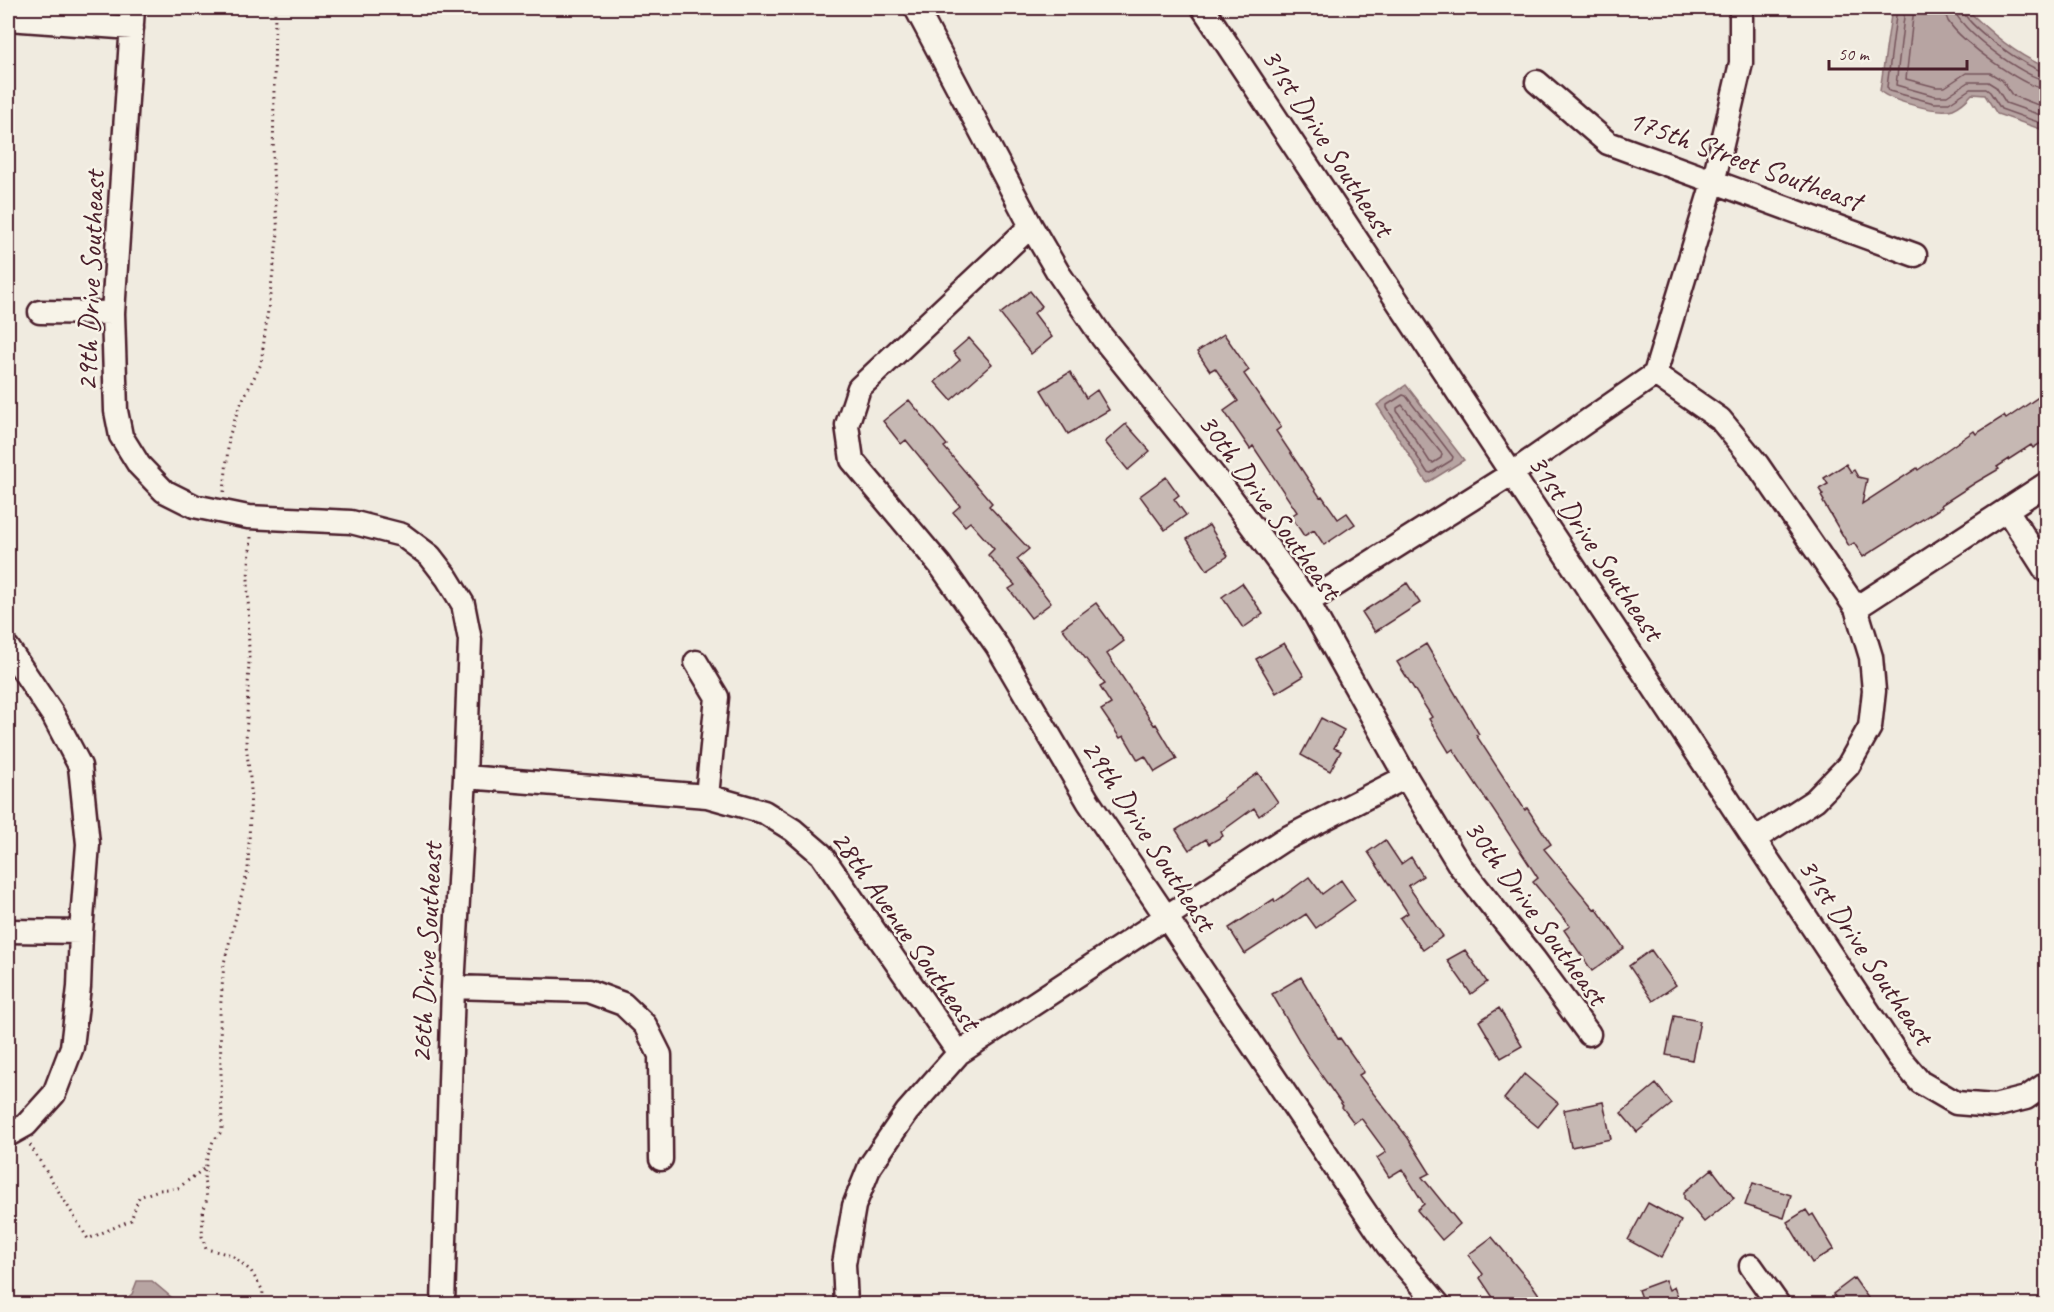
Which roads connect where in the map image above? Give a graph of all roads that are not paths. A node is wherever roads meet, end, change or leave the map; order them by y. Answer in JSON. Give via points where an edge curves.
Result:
{"nodes":[{"id":1,"x":916,"y":8,"type":"edge"},
{"id":2,"x":1741,"y":8,"type":"edge"},
{"id":3,"x":1213,"y":11,"type":"edge"},
{"id":4,"x":132,"y":18,"type":"edge"},
{"id":5,"x":8,"y":19,"type":"edge"},
{"id":6,"x":1537,"y":82,"type":"dead end"},
{"id":7,"x":1713,"y":183,"type":"junction"},
{"id":8,"x":1031,"y":226,"type":"junction"},
{"id":9,"x":1915,"y":255,"type":"dead end"},
{"id":10,"x":40,"y":312,"type":"dead end"},
{"id":11,"x":113,"y":313,"type":"junction"},
{"id":12,"x":1654,"y":374,"type":"junction"},
{"id":13,"x":1511,"y":474,"type":"junction"},
{"id":14,"x":2046,"y":484,"type":"edge"},
{"id":15,"x":2007,"y":510,"type":"junction"},
{"id":16,"x":2046,"y":571,"type":"edge"},
{"id":17,"x":1308,"y":602,"type":"junction"},
{"id":18,"x":463,"y":604,"type":"joint"},
{"id":19,"x":1856,"y":608,"type":"junction"},
{"id":20,"x":8,"y":648,"type":"edge"},
{"id":21,"x":696,"y":662,"type":"dead end"},
{"id":22,"x":465,"y":777,"type":"junction"},
{"id":23,"x":1406,"y":777,"type":"junction"},
{"id":24,"x":707,"y":796,"type":"junction"},
{"id":25,"x":1755,"y":839,"type":"junction"},
{"id":26,"x":1166,"y":918,"type":"junction"},
{"id":27,"x":8,"y":931,"type":"edge"},
{"id":28,"x":81,"y":932,"type":"junction"},
{"id":29,"x":453,"y":987,"type":"junction"},
{"id":30,"x":1589,"y":1034,"type":"dead end"},
{"id":31,"x":959,"y":1053,"type":"junction"},
{"id":32,"x":2046,"y":1084,"type":"edge"},
{"id":33,"x":14,"y":1132,"type":"edge"},
{"id":34,"x":661,"y":1159,"type":"dead end"},
{"id":35,"x":1751,"y":1266,"type":"dead end"},
{"id":36,"x":443,"y":1305,"type":"edge"},
{"id":37,"x":846,"y":1305,"type":"edge"},
{"id":38,"x":1438,"y":1305,"type":"edge"},
{"id":39,"x":1778,"y":1305,"type":"edge"}],
"edges":[{"from":1,"to":8,"type":"street","name":"30th Drive Southeast"},
{"from":2,"to":7,"type":"street","via":[[1741,63]]},
{"from":3,"to":13,"type":"street","name":"31st Drive Southeast"},
{"from":4,"to":5,"type":"street"},
{"from":4,"to":11,"type":"street","name":"29th Drive Southeast"},
{"from":6,"to":7,"type":"street","name":"175th Street Southeast","via":[[1608,143]]},
{"from":7,"to":9,"type":"street","name":"175th Street Southeast"},
{"from":7,"to":12,"type":"street"},
{"from":8,"to":17,"type":"street","name":"30th Drive Southeast","via":[[1102,336],[1227,491]]},
{"from":8,"to":26,"type":"street","name":"29th Drive Southeast","via":[[859,388],[847,425],[852,460],[940,565],[997,646],[1088,801]]},
{"from":10,"to":11,"type":"street"},
{"from":11,"to":18,"type":"street","name":"29th Drive Southeast","via":[[116,411],[121,436],[139,465],[164,491],[194,506],[253,518],[351,522],[402,535],[430,556]]},
{"from":12,"to":13,"type":"street"},
{"from":12,"to":19,"type":"street","via":[[1720,419],[1757,464]]},
{"from":13,"to":17,"type":"street"},
{"from":13,"to":25,"type":"street","name":"31st Drive Southeast"},
{"from":14,"to":15,"type":"street"},
{"from":15,"to":16,"type":"street"},
{"from":15,"to":19,"type":"street"},
{"from":17,"to":23,"type":"street","name":"30th Drive Southeast"},
{"from":18,"to":22,"type":"street","name":"26th Drive Southeast","via":[[470,640]]},
{"from":19,"to":25,"type":"street","via":[[1871,657],[1874,691],[1870,727],[1848,766],[1815,800]]},
{"from":20,"to":28,"type":"street","via":[[53,715],[80,766],[88,844]]},
{"from":21,"to":24,"type":"street","via":[[717,697]]},
{"from":22,"to":24,"type":"street","name":"28th Avenue Southeast"},
{"from":22,"to":29,"type":"street","name":"26th Drive Southeast"},
{"from":23,"to":26,"type":"street","via":[[1283,840]]},
{"from":23,"to":30,"type":"street","name":"30th Drive Southeast","via":[[1460,866]]},
{"from":24,"to":31,"type":"street","name":"28th Avenue Southeast","via":[[764,812],[820,854]]},
{"from":25,"to":32,"type":"street","name":"31st Drive Southeast","via":[[1898,1056],[1920,1082],[1956,1103],[1994,1106],[2026,1098]]},
{"from":26,"to":31,"type":"street"},
{"from":26,"to":38,"type":"street","name":"29th Drive Southeast","via":[[1388,1246]]},
{"from":27,"to":28,"type":"street"},
{"from":28,"to":33,"type":"street","via":[[72,1047],[54,1094],[26,1125]]},
{"from":29,"to":34,"type":"street","via":[[588,991],[623,1005],[645,1025],[660,1054]]},
{"from":29,"to":36,"type":"street","name":"26th Drive Southeast"},
{"from":31,"to":37,"type":"street","name":"28th Avenue Southeast","via":[[907,1112],[870,1166],[854,1206],[844,1264]]},
{"from":35,"to":39,"type":"street"}]}
